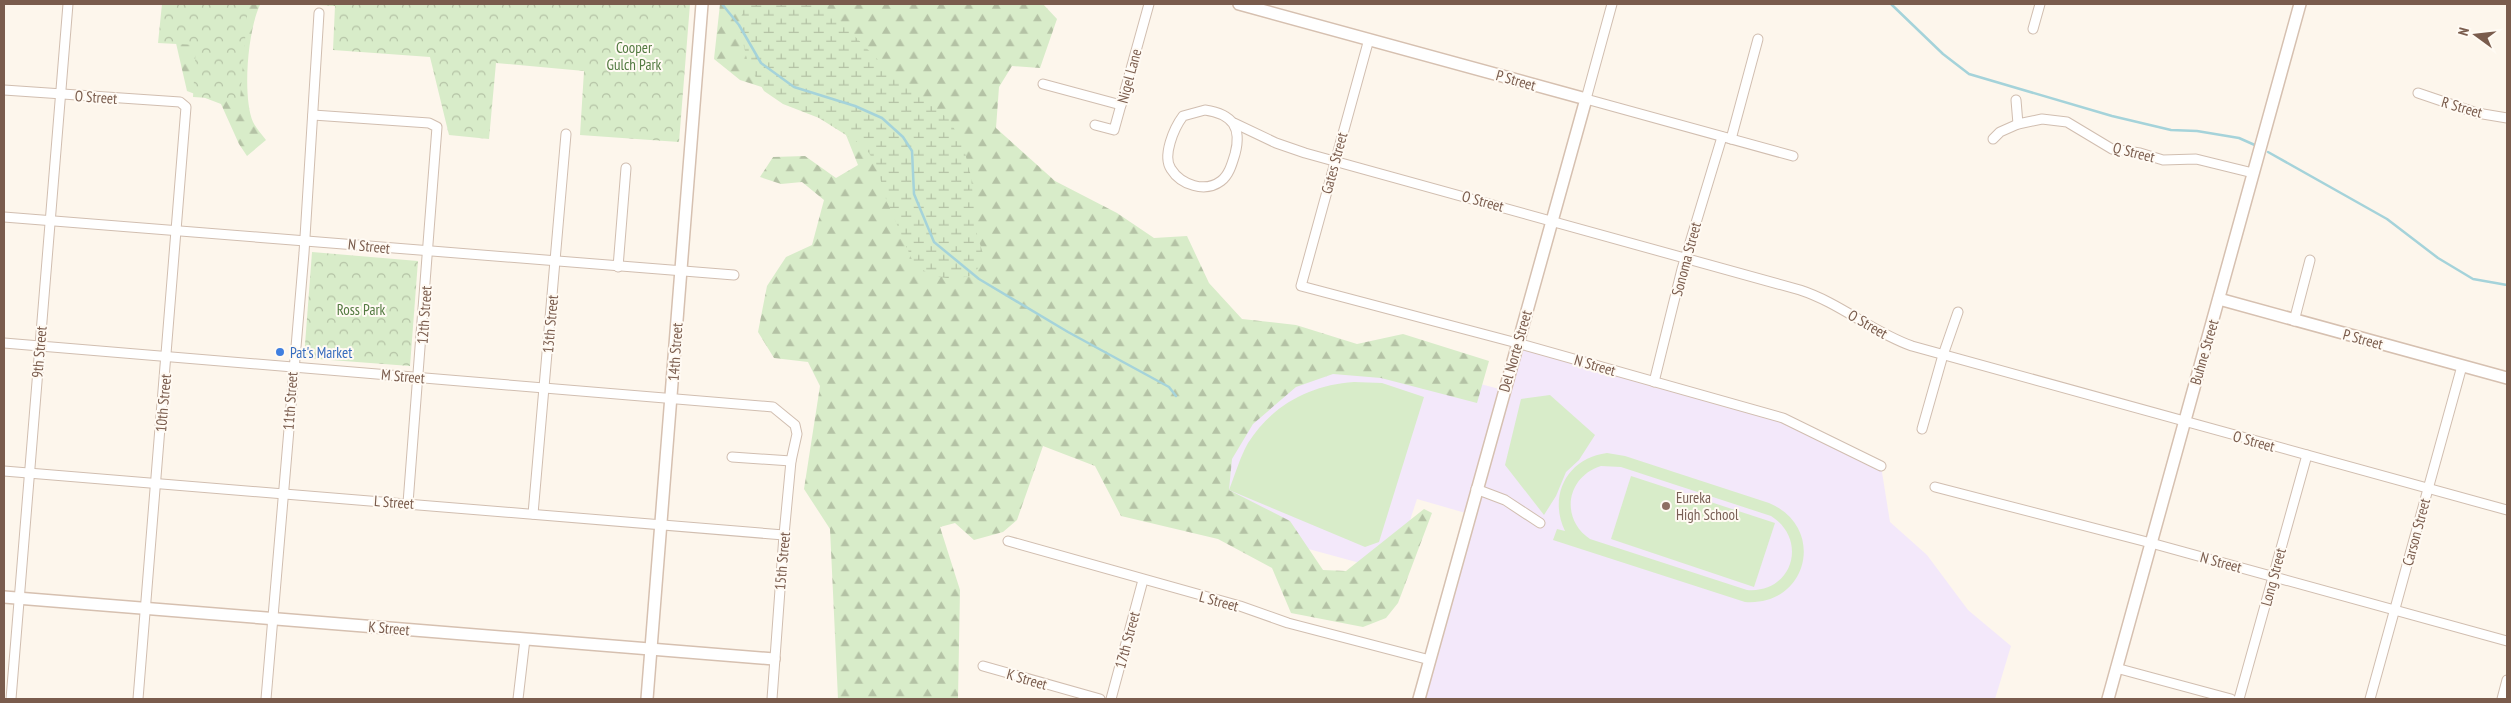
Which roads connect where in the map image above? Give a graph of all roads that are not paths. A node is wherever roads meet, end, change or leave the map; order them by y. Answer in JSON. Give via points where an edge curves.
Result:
{"nodes":[{"id":1,"x":68,"y":4,"type":"edge"},
{"id":2,"x":702,"y":4,"type":"edge"},
{"id":3,"x":1149,"y":4,"type":"edge"},
{"id":4,"x":1239,"y":4,"type":"edge"},
{"id":5,"x":1612,"y":4,"type":"edge"},
{"id":6,"x":2040,"y":4,"type":"edge"},
{"id":7,"x":2300,"y":4,"type":"edge"},
{"id":8,"x":319,"y":13,"type":"dead end"},
{"id":9,"x":2033,"y":29,"type":"dead end"},
{"id":10,"x":1369,"y":39,"type":"junction"},
{"id":11,"x":1758,"y":39,"type":"dead end"},
{"id":12,"x":1043,"y":84,"type":"dead end"},
{"id":13,"x":4,"y":90,"type":"edge"},
{"id":14,"x":2418,"y":93,"type":"dead end"},
{"id":15,"x":60,"y":94,"type":"junction"},
{"id":16,"x":1586,"y":99,"type":"junction"},
{"id":17,"x":2016,"y":100,"type":"dead end"},
{"id":18,"x":1121,"y":105,"type":"junction"},
{"id":19,"x":186,"y":107,"type":"joint"},
{"id":20,"x":313,"y":115,"type":"junction"},
{"id":21,"x":2507,"y":118,"type":"edge"},
{"id":22,"x":1234,"y":123,"type":"junction"},
{"id":23,"x":2018,"y":124,"type":"junction"},
{"id":24,"x":1095,"y":125,"type":"dead end"},
{"id":25,"x":566,"y":134,"type":"dead end"},
{"id":26,"x":1726,"y":138,"type":"junction"},
{"id":27,"x":1994,"y":139,"type":"dead end"},
{"id":28,"x":1793,"y":156,"type":"dead end"},
{"id":29,"x":1334,"y":161,"type":"junction"},
{"id":30,"x":626,"y":168,"type":"dead end"},
{"id":31,"x":2254,"y":173,"type":"junction"},
{"id":32,"x":4,"y":217,"type":"edge"},
{"id":33,"x":50,"y":220,"type":"junction"},
{"id":34,"x":1551,"y":220,"type":"junction"},
{"id":35,"x":176,"y":230,"type":"junction"},
{"id":36,"x":304,"y":240,"type":"junction"},
{"id":37,"x":428,"y":252,"type":"junction"},
{"id":38,"x":1685,"y":258,"type":"junction"},
{"id":39,"x":2310,"y":260,"type":"dead end"},
{"id":40,"x":555,"y":262,"type":"junction"},
{"id":41,"x":618,"y":267,"type":"junction"},
{"id":42,"x":681,"y":270,"type":"junction"},
{"id":43,"x":734,"y":275,"type":"dead end"},
{"id":44,"x":1301,"y":286,"type":"joint"},
{"id":45,"x":2219,"y":300,"type":"junction"},
{"id":46,"x":1958,"y":312,"type":"dead end"},
{"id":47,"x":2294,"y":321,"type":"junction"},
{"id":48,"x":4,"y":343,"type":"edge"},
{"id":49,"x":1517,"y":343,"type":"junction"},
{"id":50,"x":40,"y":346,"type":"junction"},
{"id":51,"x":1943,"y":355,"type":"junction"},
{"id":52,"x":167,"y":356,"type":"junction"},
{"id":53,"x":293,"y":366,"type":"junction"},
{"id":54,"x":2462,"y":366,"type":"junction"},
{"id":55,"x":420,"y":378,"type":"junction"},
{"id":56,"x":2507,"y":378,"type":"edge"},
{"id":57,"x":1654,"y":382,"type":"junction"},
{"id":58,"x":544,"y":387,"type":"junction"},
{"id":59,"x":672,"y":397,"type":"junction"},
{"id":60,"x":2185,"y":421,"type":"junction"},
{"id":61,"x":795,"y":425,"type":"joint"},
{"id":62,"x":1922,"y":429,"type":"dead end"},
{"id":63,"x":2307,"y":455,"type":"junction"},
{"id":64,"x":732,"y":457,"type":"dead end"},
{"id":65,"x":791,"y":462,"type":"junction"},
{"id":66,"x":1881,"y":466,"type":"dead end"},
{"id":67,"x":4,"y":470,"type":"edge"},
{"id":68,"x":30,"y":473,"type":"junction"},
{"id":69,"x":156,"y":482,"type":"junction"},
{"id":70,"x":1935,"y":487,"type":"dead end"},
{"id":71,"x":2428,"y":488,"type":"junction"},
{"id":72,"x":1476,"y":489,"type":"junction"},
{"id":73,"x":283,"y":493,"type":"junction"},
{"id":74,"x":408,"y":503,"type":"junction"},
{"id":75,"x":2507,"y":510,"type":"edge"},
{"id":76,"x":533,"y":514,"type":"junction"},
{"id":77,"x":1540,"y":523,"type":"dead end"},
{"id":78,"x":661,"y":524,"type":"junction"},
{"id":79,"x":784,"y":535,"type":"junction"},
{"id":80,"x":1008,"y":541,"type":"dead end"},
{"id":81,"x":2151,"y":543,"type":"junction"},
{"id":82,"x":2274,"y":576,"type":"junction"},
{"id":83,"x":1143,"y":580,"type":"junction"},
{"id":84,"x":4,"y":597,"type":"edge"},
{"id":85,"x":19,"y":598,"type":"junction"},
{"id":86,"x":146,"y":608,"type":"junction"},
{"id":87,"x":2395,"y":610,"type":"junction"},
{"id":88,"x":273,"y":619,"type":"junction"},
{"id":89,"x":525,"y":639,"type":"junction"},
{"id":90,"x":2507,"y":641,"type":"edge"},
{"id":91,"x":651,"y":650,"type":"junction"},
{"id":92,"x":774,"y":659,"type":"junction"},
{"id":93,"x":1430,"y":660,"type":"junction"},
{"id":94,"x":982,"y":666,"type":"dead end"},
{"id":95,"x":2116,"y":668,"type":"junction"},
{"id":96,"x":2507,"y":680,"type":"edge"},
{"id":97,"x":11,"y":699,"type":"edge"},
{"id":98,"x":138,"y":699,"type":"edge"},
{"id":99,"x":266,"y":699,"type":"edge"},
{"id":100,"x":518,"y":699,"type":"edge"},
{"id":101,"x":647,"y":699,"type":"edge"},
{"id":102,"x":772,"y":699,"type":"edge"},
{"id":103,"x":1100,"y":699,"type":"edge"},
{"id":104,"x":1111,"y":699,"type":"edge"},
{"id":105,"x":1419,"y":699,"type":"edge"},
{"id":106,"x":2108,"y":699,"type":"edge"},
{"id":107,"x":2230,"y":699,"type":"edge"},
{"id":108,"x":2239,"y":699,"type":"edge"},
{"id":109,"x":2370,"y":699,"type":"edge"},
{"id":110,"x":2502,"y":699,"type":"edge"}],
"edges":[{"from":1,"to":15,"type":"street","name":"9th Street"},
{"from":2,"to":42,"type":"street","name":"14th Street"},
{"from":3,"to":18,"type":"street","name":"Nigel Lane"},
{"from":4,"to":10,"type":"street","name":"P Street"},
{"from":5,"to":16,"type":"street","name":"Del Norte Street"},
{"from":6,"to":9,"type":"street"},
{"from":7,"to":31,"type":"street","name":"Buhne Street"},
{"from":8,"to":20,"type":"street","name":"11th Street"},
{"from":10,"to":16,"type":"street","name":"P Street"},
{"from":10,"to":29,"type":"street","name":"Gates Street"},
{"from":11,"to":26,"type":"street","name":"Sonoma Street"},
{"from":12,"to":18,"type":"street"},
{"from":13,"to":15,"type":"street","name":"O Street"},
{"from":14,"to":21,"type":"street","name":"R Street","via":[[2477,113]]},
{"from":15,"to":19,"type":"street","name":"O Street","via":[[180,102]]},
{"from":15,"to":33,"type":"street","name":"9th Street"},
{"from":16,"to":26,"type":"street","name":"P Street"},
{"from":16,"to":34,"type":"street","name":"Del Norte Street"},
{"from":17,"to":23,"type":"street"},
{"from":18,"to":24,"type":"street","name":"Nigel Lane","via":[[1114,130]]},
{"from":19,"to":35,"type":"street","name":"10th Street"},
{"from":20,"to":36,"type":"street","name":"11th Street"},
{"from":20,"to":37,"type":"street","name":"12th Street","via":[[429,123],[438,127]]},
{"from":22,"to":22,"type":"street","via":[[1238,131],[1237,144],[1231,166],[1221,181],[1214,185],[1196,186],[1180,180],[1168,164],[1175,129],[1183,116],[1197,110],[1213,111]]},
{"from":22,"to":29,"type":"street","name":"O Street","via":[[1286,147]]},
{"from":23,"to":27,"type":"street","name":"Q Street","via":[[2000,132]]},
{"from":23,"to":31,"type":"street","name":"Q Street","via":[[2042,119],[2067,122],[2112,149],[2163,160],[2196,159]]},
{"from":25,"to":40,"type":"street","name":"13th Street"},
{"from":26,"to":28,"type":"street","name":"P Street"},
{"from":26,"to":38,"type":"street","name":"Sonoma Street"},
{"from":29,"to":34,"type":"street","name":"O Street"},
{"from":29,"to":44,"type":"street","name":"Gates Street"},
{"from":30,"to":41,"type":"street"},
{"from":31,"to":45,"type":"street","name":"Buhne Street"},
{"from":32,"to":33,"type":"street","name":"N Street"},
{"from":33,"to":35,"type":"street","name":"N Street"},
{"from":33,"to":50,"type":"street","name":"9th Street"},
{"from":34,"to":38,"type":"street","name":"O Street"},
{"from":34,"to":49,"type":"street","name":"Del Norte Street"},
{"from":35,"to":36,"type":"street","name":"N Street"},
{"from":35,"to":52,"type":"street","name":"10th Street"},
{"from":36,"to":37,"type":"street","name":"N Street"},
{"from":36,"to":53,"type":"street","name":"11th Street"},
{"from":37,"to":40,"type":"street","name":"N Street"},
{"from":37,"to":55,"type":"street","name":"12th Street"},
{"from":38,"to":51,"type":"street","name":"O Street","via":[[1808,292],[1899,342]]},
{"from":38,"to":57,"type":"street","name":"Sonoma Street"},
{"from":39,"to":47,"type":"street"},
{"from":40,"to":41,"type":"street","name":"N Street"},
{"from":40,"to":58,"type":"street","name":"13th Street"},
{"from":41,"to":42,"type":"street","name":"N Street"},
{"from":42,"to":43,"type":"street","name":"N Street"},
{"from":42,"to":59,"type":"street","name":"14th Street"},
{"from":44,"to":49,"type":"street","name":"N Street"},
{"from":45,"to":47,"type":"street","name":"P Street"},
{"from":45,"to":60,"type":"street","name":"Buhne Street"},
{"from":46,"to":51,"type":"street"},
{"from":47,"to":54,"type":"street","name":"P Street"},
{"from":48,"to":50,"type":"street","name":"M Street"},
{"from":49,"to":57,"type":"street","name":"N Street"},
{"from":49,"to":72,"type":"street","name":"Del Norte Street"},
{"from":50,"to":52,"type":"street","name":"M Street"},
{"from":50,"to":68,"type":"street","name":"9th Street"},
{"from":51,"to":60,"type":"street","name":"O Street"},
{"from":51,"to":62,"type":"street"},
{"from":52,"to":53,"type":"street","name":"M Street"},
{"from":52,"to":69,"type":"street","name":"10th Street"},
{"from":53,"to":55,"type":"street","name":"M Street"},
{"from":53,"to":73,"type":"street","name":"11th Street"},
{"from":54,"to":56,"type":"street","name":"P Street"},
{"from":54,"to":71,"type":"street","name":"Carson Street"},
{"from":55,"to":58,"type":"street","name":"M Street"},
{"from":55,"to":74,"type":"street","name":"12th Street"},
{"from":57,"to":66,"type":"street","name":"N Street","via":[[1783,418]]},
{"from":58,"to":59,"type":"street","name":"M Street"},
{"from":58,"to":76,"type":"street","name":"13th Street"},
{"from":59,"to":61,"type":"street","name":"M Street","via":[[764,405],[781,411]]},
{"from":59,"to":78,"type":"street","name":"14th Street"},
{"from":60,"to":63,"type":"street","name":"O Street"},
{"from":60,"to":81,"type":"street","name":"Buhne Street"},
{"from":61,"to":65,"type":"street","name":"15th Street","via":[[797,443]]},
{"from":63,"to":71,"type":"street","name":"O Street"},
{"from":63,"to":82,"type":"street","name":"Long Street"},
{"from":64,"to":65,"type":"street"},
{"from":65,"to":79,"type":"street","name":"15th Street"},
{"from":67,"to":68,"type":"street","name":"L Street"},
{"from":68,"to":69,"type":"street","name":"L Street"},
{"from":68,"to":85,"type":"street","name":"9th Street"},
{"from":69,"to":73,"type":"street","name":"L Street"},
{"from":69,"to":86,"type":"street","name":"10th Street"},
{"from":70,"to":81,"type":"street","name":"N Street"},
{"from":71,"to":75,"type":"street","name":"O Street"},
{"from":71,"to":87,"type":"street","name":"Carson Street"},
{"from":72,"to":77,"type":"street","via":[[1505,500]]},
{"from":72,"to":93,"type":"street","name":"Del Norte Street"},
{"from":73,"to":74,"type":"street","name":"L Street"},
{"from":73,"to":88,"type":"street","name":"11th Street"},
{"from":74,"to":76,"type":"street","name":"L Street"},
{"from":76,"to":78,"type":"street","name":"L Street"},
{"from":78,"to":79,"type":"street","name":"L Street"},
{"from":78,"to":91,"type":"street","name":"14th Street"},
{"from":79,"to":92,"type":"street","name":"15th Street"},
{"from":80,"to":83,"type":"street","name":"L Street"},
{"from":81,"to":82,"type":"street","name":"N Street"},
{"from":81,"to":95,"type":"street","name":"Buhne Street"},
{"from":82,"to":87,"type":"street","name":"N Street"},
{"from":82,"to":108,"type":"street","name":"Long Street"},
{"from":83,"to":93,"type":"street","name":"L Street"},
{"from":83,"to":104,"type":"street","name":"17th Street"},
{"from":84,"to":85,"type":"street","name":"K Street"},
{"from":85,"to":86,"type":"street","name":"K Street"},
{"from":85,"to":97,"type":"street","name":"9th Street"},
{"from":86,"to":88,"type":"street","name":"K Street"},
{"from":86,"to":98,"type":"street","name":"10th Street"},
{"from":87,"to":90,"type":"street","name":"N Street"},
{"from":87,"to":109,"type":"street","name":"Carson Street"},
{"from":88,"to":89,"type":"street","name":"K Street"},
{"from":88,"to":99,"type":"street","name":"11th Street"},
{"from":89,"to":91,"type":"street","name":"K Street"},
{"from":89,"to":100,"type":"street"},
{"from":91,"to":92,"type":"street","name":"K Street"},
{"from":91,"to":101,"type":"street","name":"14th Street"},
{"from":92,"to":102,"type":"street","name":"15th Street"},
{"from":93,"to":105,"type":"street","name":"Del Norte Street"},
{"from":94,"to":103,"type":"street","name":"K Street"},
{"from":95,"to":106,"type":"street","name":"Buhne Street"},
{"from":95,"to":107,"type":"street"},
{"from":96,"to":110,"type":"street"}]}
